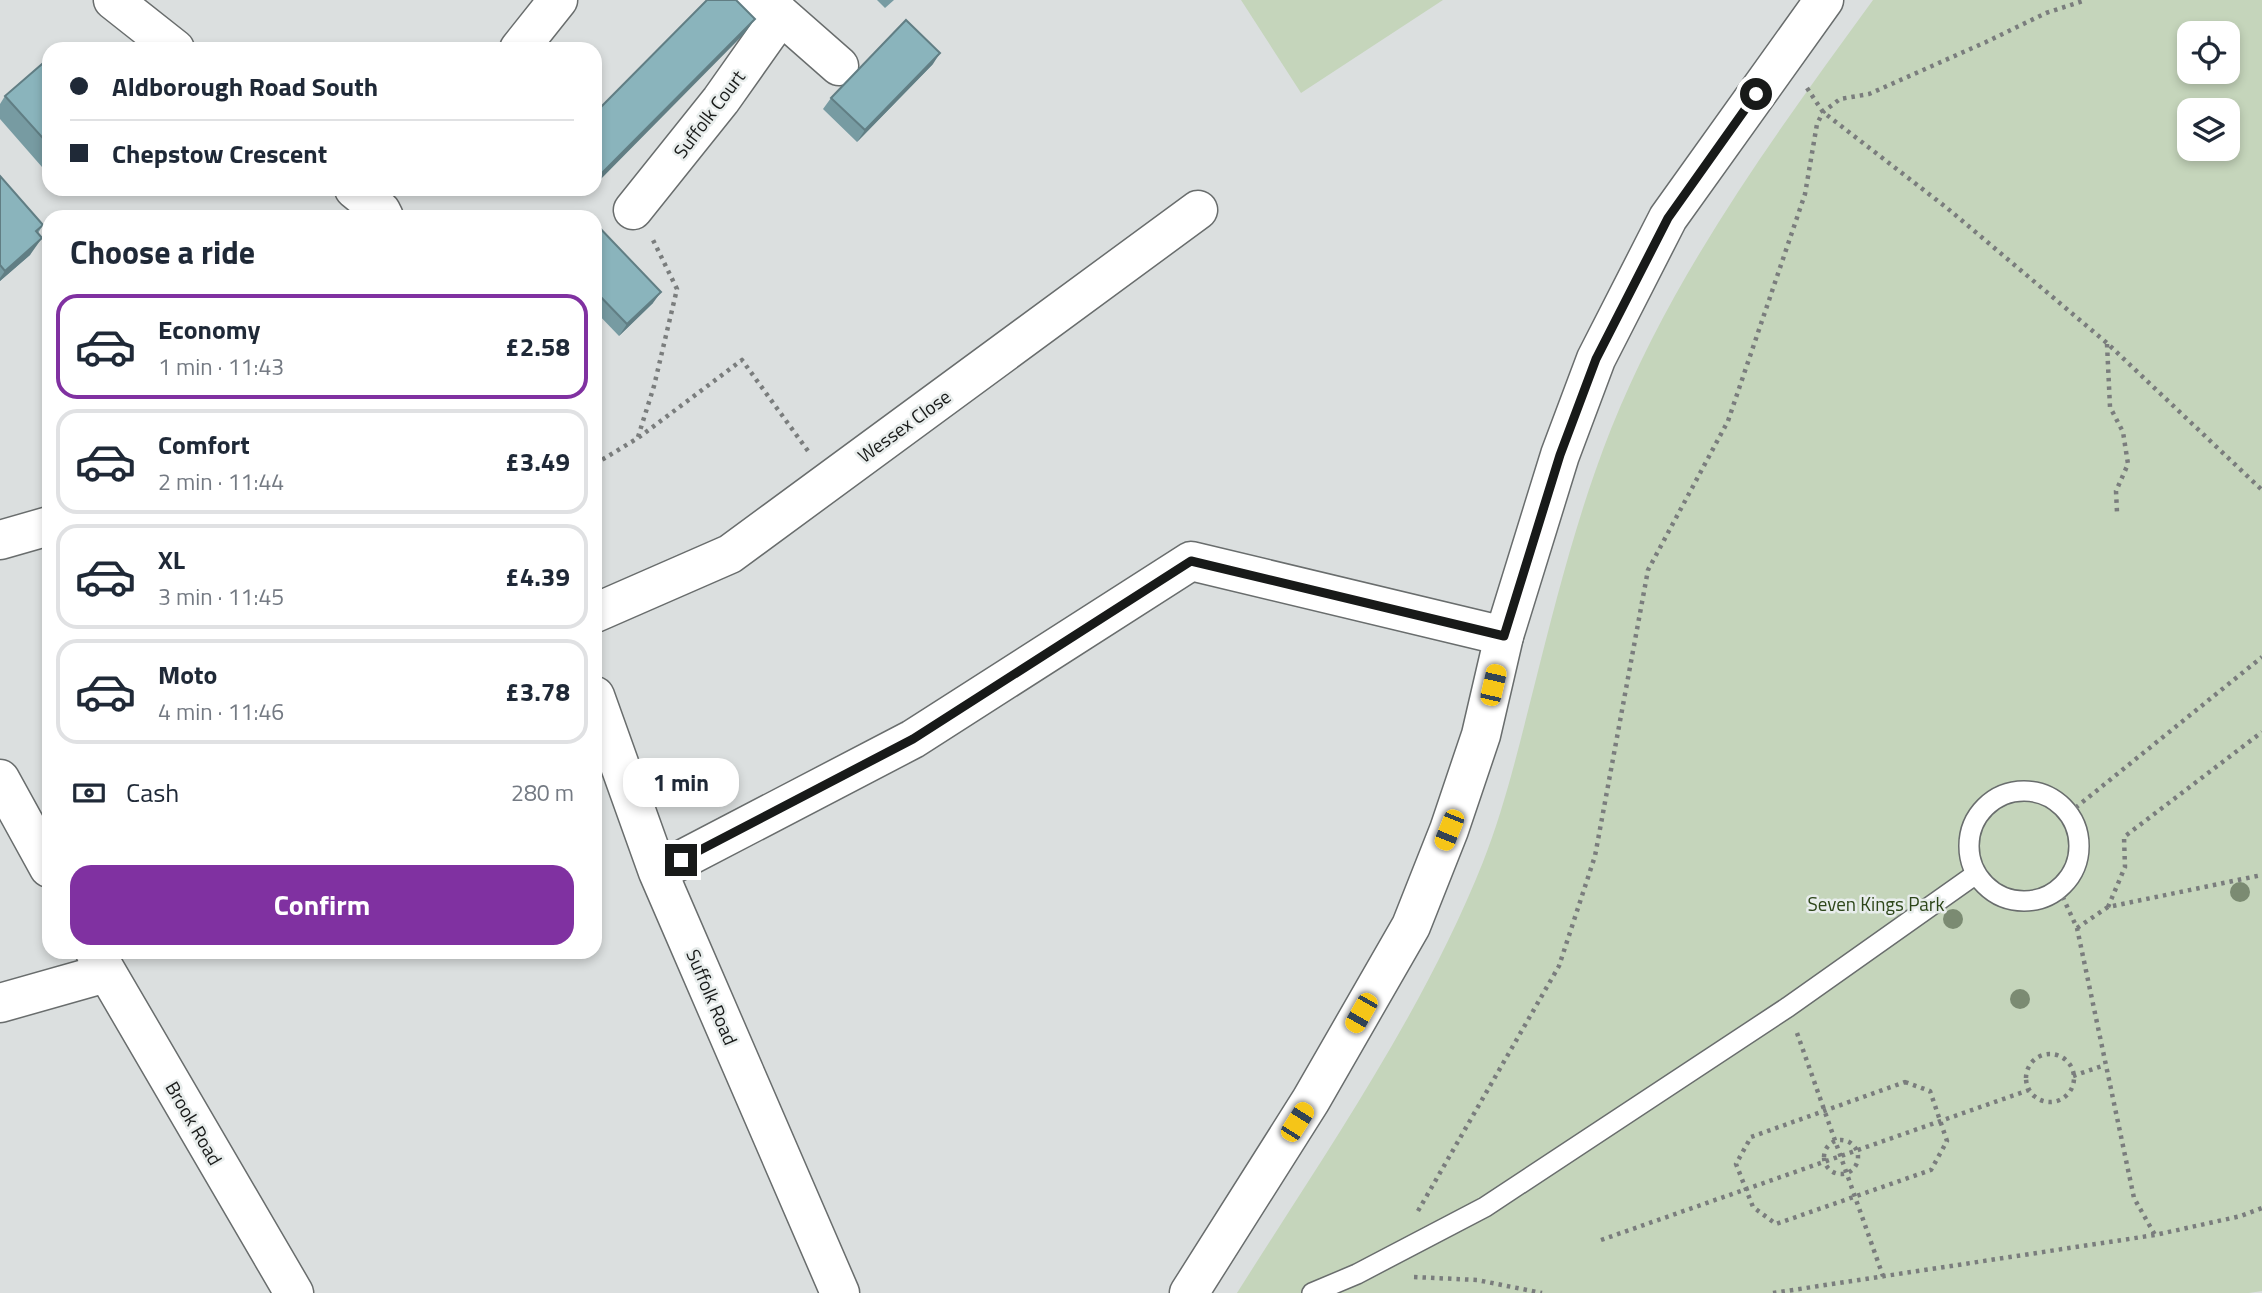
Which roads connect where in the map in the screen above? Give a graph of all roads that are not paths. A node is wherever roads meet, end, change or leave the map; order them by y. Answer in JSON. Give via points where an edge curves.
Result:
{"nodes":[{"id":1,"x":113,"y":0,"type":"edge"},
{"id":2,"x":558,"y":0,"type":"edge"},
{"id":3,"x":745,"y":0,"type":"edge"},
{"id":4,"x":1824,"y":0,"type":"edge"},
{"id":5,"x":781,"y":15,"type":"junction"},
{"id":6,"x":166,"y":42,"type":"edge"},
{"id":7,"x":525,"y":42,"type":"edge"},
{"id":8,"x":839,"y":66,"type":"dead end"},
{"id":9,"x":635,"y":208,"type":"road end"},
{"id":10,"x":1198,"y":210,"type":"dead end"},
{"id":11,"x":42,"y":528,"type":"edge"},
{"id":12,"x":0,"y":540,"type":"edge"},
{"id":13,"x":602,"y":610,"type":"edge"},
{"id":14,"x":1504,"y":636,"type":"junction"},
{"id":15,"x":602,"y":716,"type":"edge"},
{"id":16,"x":0,"y":779,"type":"edge"},
{"id":17,"x":42,"y":855,"type":"edge"},
{"id":18,"x":657,"y":872,"type":"junction"},
{"id":19,"x":1976,"y":874,"type":"junction"},
{"id":20,"x":101,"y":962,"type":"edge"},
{"id":21,"x":0,"y":1003,"type":"edge"},
{"id":22,"x":294,"y":1293,"type":"edge"},
{"id":23,"x":840,"y":1293,"type":"edge"},
{"id":24,"x":1189,"y":1293,"type":"edge"},
{"id":25,"x":1312,"y":1293,"type":"edge"}],
"edges":[{"from":1,"to":6,"type":"street"},
{"from":2,"to":7,"type":"street"},
{"from":3,"to":5,"type":"street"},
{"from":4,"to":14,"type":"street","via":[[1668,218],[1602,348],[1560,455]]},
{"from":5,"to":8,"type":"street"},
{"from":5,"to":9,"type":"street","name":"Suffolk Court"},
{"from":10,"to":13,"type":"street","name":"Wessex Close","via":[[730,554]]},
{"from":11,"to":12,"type":"street"},
{"from":14,"to":18,"type":"street","via":[[1191,561],[913,739]]},
{"from":14,"to":24,"type":"street","via":[[1481,735],[1411,926],[1311,1100]]},
{"from":15,"to":18,"type":"street","name":"Suffolk Road"},
{"from":16,"to":17,"type":"street"},
{"from":18,"to":23,"type":"street","name":"Suffolk Road"},
{"from":19,"to":19,"type":"lane","via":[[1969,839],[1975,820],[1990,802],[2025,790],[2047,795],[2069,813],[2080,847],[2073,873],[2059,889],[2036,900],[2017,901],[1993,892]]},
{"from":19,"to":25,"type":"lane","via":[[1788,1007],[1485,1207]]},
{"from":20,"to":21,"type":"street"},
{"from":20,"to":22,"type":"street","name":"Brook Road"}]}
